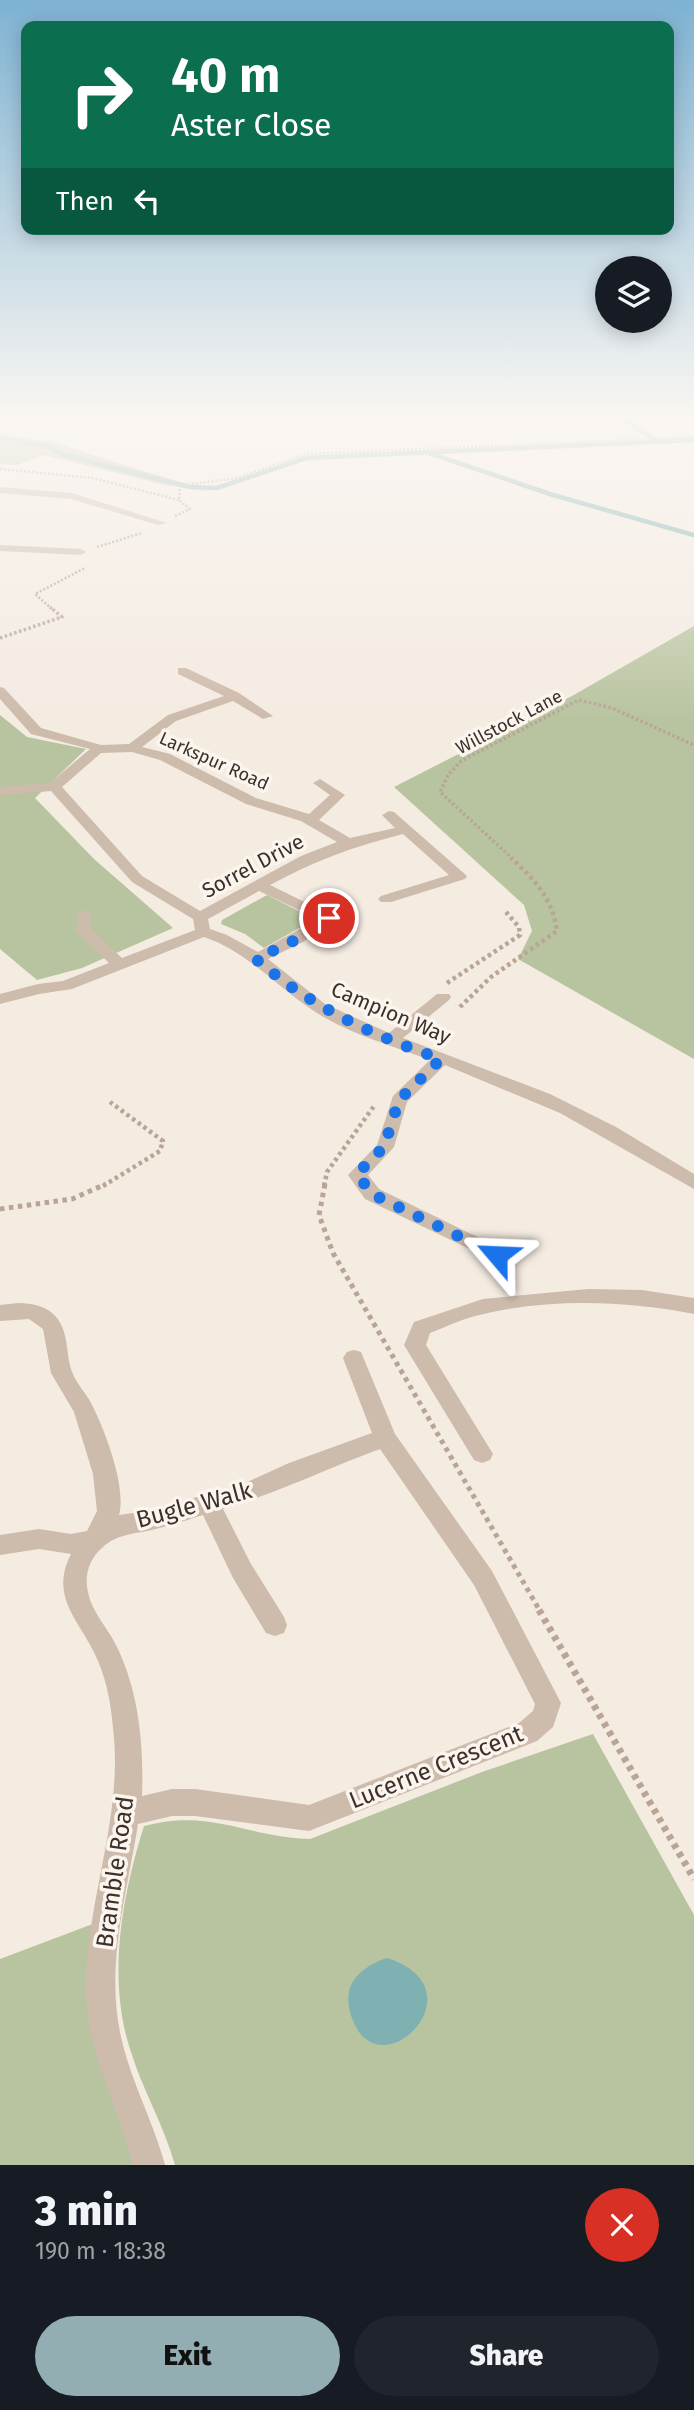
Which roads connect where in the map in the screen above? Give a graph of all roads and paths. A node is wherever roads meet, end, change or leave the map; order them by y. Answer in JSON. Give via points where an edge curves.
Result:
{"nodes":[{"id":1,"x":142,"y":517,"type":"edge"},
{"id":2,"x":174,"y":517,"type":"edge"},
{"id":3,"x":162,"y":523,"type":"junction"},
{"id":4,"x":0,"y":548,"type":"edge"},
{"id":5,"x":81,"y":552,"type":"junction"},
{"id":6,"x":0,"y":638,"type":"edge"},
{"id":7,"x":182,"y":671,"type":"dead end"},
{"id":8,"x":0,"y":691,"type":"edge"},
{"id":9,"x":234,"y":696,"type":"junction"},
{"id":10,"x":267,"y":716,"type":"dead end"},
{"id":11,"x":694,"y":745,"type":"edge"},
{"id":12,"x":132,"y":748,"type":"junction"},
{"id":13,"x":98,"y":749,"type":"junction"},
{"id":14,"x":320,"y":783,"type":"dead end"},
{"id":15,"x":54,"y":787,"type":"junction"},
{"id":16,"x":0,"y":791,"type":"edge"},
{"id":17,"x":447,"y":803,"type":"dead end"},
{"id":18,"x":389,"y":815,"type":"dead end"},
{"id":19,"x":310,"y":821,"type":"junction"},
{"id":20,"x":407,"y":829,"type":"junction"},
{"id":21,"x":348,"y":843,"type":"junction"},
{"id":22,"x":259,"y":885,"type":"junction"},
{"id":23,"x":386,"y":899,"type":"dead end"},
{"id":24,"x":506,"y":912,"type":"dead end"},
{"id":25,"x":85,"y":914,"type":"dead end"},
{"id":26,"x":201,"y":924,"type":"junction"},
{"id":27,"x":256,"y":959,"type":"junction"},
{"id":28,"x":121,"y":966,"type":"junction"},
{"id":29,"x":443,"y":991,"type":"joint"},
{"id":30,"x":0,"y":999,"type":"edge"},
{"id":31,"x":391,"y":1040,"type":"junction"},
{"id":32,"x":441,"y":1059,"type":"junction"},
{"id":33,"x":110,"y":1102,"type":"dead end"},
{"id":34,"x":694,"y":1183,"type":"edge"},
{"id":35,"x":0,"y":1209,"type":"edge"},
{"id":36,"x":497,"y":1255,"type":"dead end"},
{"id":37,"x":694,"y":1306,"type":"edge"},
{"id":38,"x":0,"y":1312,"type":"edge"},
{"id":39,"x":354,"y":1358,"type":"dead end"},
{"id":40,"x":385,"y":1438,"type":"junction"},
{"id":41,"x":482,"y":1454,"type":"dead end"},
{"id":42,"x":209,"y":1504,"type":"junction"},
{"id":43,"x":96,"y":1539,"type":"junction"},
{"id":44,"x":0,"y":1545,"type":"edge"},
{"id":45,"x":275,"y":1625,"type":"dead end"},
{"id":46,"x":127,"y":1815,"type":"junction"},
{"id":47,"x":149,"y":2165,"type":"edge"}],
"edges":[{"from":1,"to":3,"type":"street"},
{"from":2,"to":3,"type":"path"},
{"from":3,"to":5,"type":"path"},
{"from":4,"to":5,"type":"street"},
{"from":5,"to":6,"type":"path","via":[[94,564],[35,594],[62,617]]},
{"from":7,"to":9,"type":"street"},
{"from":8,"to":13,"type":"street","via":[[27,726]]},
{"from":9,"to":10,"type":"street"},
{"from":9,"to":12,"type":"street","via":[[172,718]]},
{"from":11,"to":17,"type":"path","name":"Willstock Lane","via":[[594,701],[579,700],[461,761],[442,782],[440,792]]},
{"from":12,"to":13,"type":"street","name":"Larkspur Road"},
{"from":12,"to":19,"type":"street","name":"Larkspur Road","via":[[175,762],[251,801]]},
{"from":13,"to":15,"type":"street"},
{"from":14,"to":19,"type":"street","via":[[338,795]]},
{"from":15,"to":16,"type":"street"},
{"from":15,"to":26,"type":"street","name":"Campion Way","via":[[137,879]]},
{"from":18,"to":20,"type":"street"},
{"from":19,"to":21,"type":"street","name":"Larkspur Road"},
{"from":20,"to":21,"type":"street","name":"Sorrel Drive"},
{"from":20,"to":23,"type":"street","via":[[460,876]]},
{"from":21,"to":22,"type":"street","name":"Sorrel Drive"},
{"from":22,"to":26,"type":"street","name":"Sorrel Drive"},
{"from":22,"to":27,"type":"street","via":[[329,918]]},
{"from":24,"to":29,"type":"path","via":[[520,935]]},
{"from":25,"to":28,"type":"street","via":[[84,931]]},
{"from":26,"to":27,"type":"street","name":"Campion Way"},
{"from":26,"to":28,"type":"street","name":"Sorrel Drive"},
{"from":27,"to":31,"type":"street","name":"Campion Way","via":[[316,1006]]},
{"from":28,"to":30,"type":"street","name":"Sorrel Drive","via":[[66,986]]},
{"from":29,"to":31,"type":"street"},
{"from":31,"to":32,"type":"street","name":"Campion Way"},
{"from":32,"to":34,"type":"street","name":"Campion Way","via":[[604,1125]]},
{"from":32,"to":36,"type":"street","via":[[399,1100],[384,1147],[357,1174],[372,1194]]},
{"from":33,"to":35,"type":"path","via":[[163,1141],[160,1151],[94,1191],[72,1199]]},
{"from":37,"to":41,"type":"street","via":[[667,1300],[572,1297],[481,1307],[421,1328],[415,1345]]},
{"from":38,"to":43,"type":"street","name":"Bramble Road","via":[[35,1312],[48,1320],[56,1336],[60,1367],[82,1406],[106,1485],[110,1510]]},
{"from":39,"to":40,"type":"street","name":"Lucerne Crescent"},
{"from":40,"to":42,"type":"street","name":"Bugle Walk"},
{"from":40,"to":46,"type":"street","name":"Lucerne Crescent","via":[[483,1578],[548,1703],[544,1718],[528,1732],[309,1818],[286,1819],[201,1802],[145,1806]]},
{"from":42,"to":43,"type":"street","name":"Bugle Walk","via":[[122,1524]]},
{"from":42,"to":45,"type":"street"},
{"from":43,"to":44,"type":"street","name":"Bugle Walk","via":[[71,1544],[39,1539]]},
{"from":43,"to":46,"type":"street","name":"Bramble Road","via":[[74,1577],[77,1601],[108,1654],[122,1702],[129,1756]]},
{"from":46,"to":47,"type":"street","name":"Bramble Road","via":[[104,1930],[102,2017],[117,2077]]}]}
